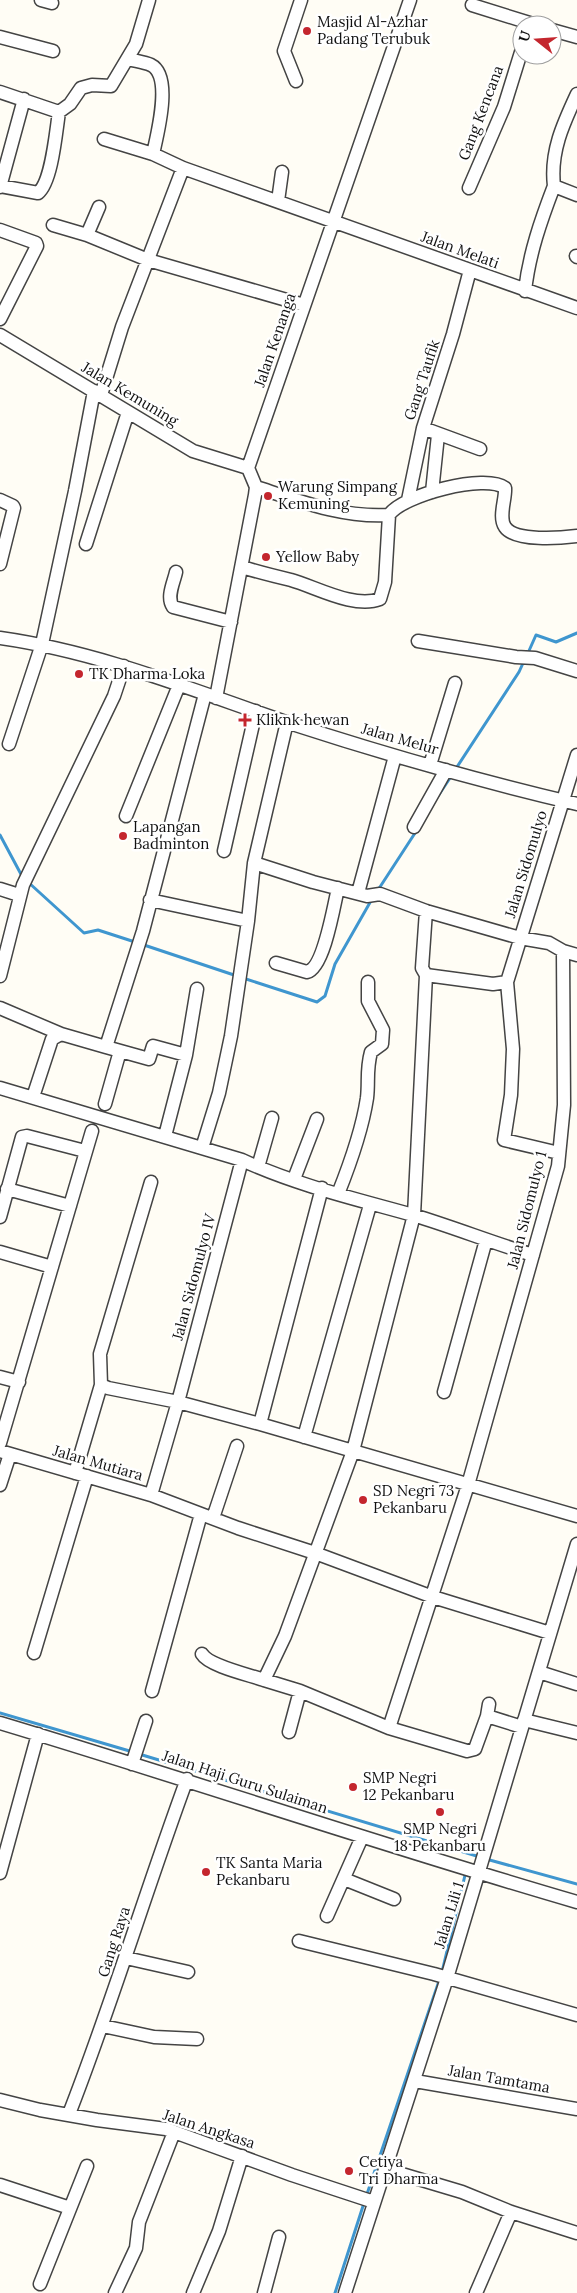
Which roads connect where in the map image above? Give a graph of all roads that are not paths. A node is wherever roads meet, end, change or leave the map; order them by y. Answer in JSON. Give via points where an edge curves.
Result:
{"nodes":[{"id":1,"x":150,"y":0,"type":"edge"},
{"id":2,"x":301,"y":0,"type":"edge"},
{"id":3,"x":410,"y":0,"type":"edge"},
{"id":4,"x":472,"y":5,"type":"dead end"},
{"id":5,"x":512,"y":18,"type":"edge"},
{"id":6,"x":562,"y":33,"type":"edge"},
{"id":7,"x":0,"y":37,"type":"edge"},
{"id":8,"x":577,"y":37,"type":"edge"},
{"id":9,"x":53,"y":51,"type":"dead end"},
{"id":10,"x":128,"y":59,"type":"junction"},
{"id":11,"x":517,"y":65,"type":"edge"},
{"id":12,"x":296,"y":81,"type":"dead end"},
{"id":13,"x":0,"y":92,"type":"edge"},
{"id":14,"x":577,"y":94,"type":"edge"},
{"id":15,"x":24,"y":99,"type":"junction"},
{"id":16,"x":59,"y":112,"type":"junction"},
{"id":17,"x":104,"y":139,"type":"dead end"},
{"id":18,"x":153,"y":154,"type":"junction"},
{"id":19,"x":183,"y":168,"type":"junction"},
{"id":20,"x":282,"y":172,"type":"dead end"},
{"id":21,"x":0,"y":186,"type":"edge"},
{"id":22,"x":554,"y":186,"type":"junction"},
{"id":23,"x":469,"y":188,"type":"dead end"},
{"id":24,"x":577,"y":195,"type":"edge"},
{"id":25,"x":278,"y":201,"type":"junction"},
{"id":26,"x":99,"y":206,"type":"dead end"},
{"id":27,"x":333,"y":220,"type":"junction"},
{"id":28,"x":53,"y":225,"type":"dead end"},
{"id":29,"x":0,"y":230,"type":"edge"},
{"id":30,"x":87,"y":235,"type":"junction"},
{"id":31,"x":148,"y":260,"type":"junction"},
{"id":32,"x":470,"y":270,"type":"junction"},
{"id":33,"x":525,"y":290,"type":"junction"},
{"id":34,"x":304,"y":305,"type":"junction"},
{"id":35,"x":577,"y":308,"type":"edge"},
{"id":36,"x":0,"y":319,"type":"edge"},
{"id":37,"x":0,"y":335,"type":"edge"},
{"id":38,"x":97,"y":393,"type":"junction"},
{"id":39,"x":128,"y":412,"type":"junction"},
{"id":40,"x":423,"y":428,"type":"junction"},
{"id":41,"x":438,"y":435,"type":"junction"},
{"id":42,"x":480,"y":449,"type":"dead end"},
{"id":43,"x":248,"y":468,"type":"junction"},
{"id":44,"x":256,"y":486,"type":"junction"},
{"id":45,"x":432,"y":492,"type":"junction"},
{"id":46,"x":0,"y":500,"type":"edge"},
{"id":47,"x":408,"y":500,"type":"junction"},
{"id":48,"x":391,"y":512,"type":"junction"},
{"id":49,"x":577,"y":536,"type":"edge"},
{"id":50,"x":86,"y":544,"type":"dead end"},
{"id":51,"x":0,"y":564,"type":"edge"},
{"id":52,"x":242,"y":568,"type":"junction"},
{"id":53,"x":176,"y":572,"type":"dead end"},
{"id":54,"x":231,"y":622,"type":"junction"},
{"id":55,"x":0,"y":638,"type":"edge"},
{"id":56,"x":418,"y":641,"type":"dead end"},
{"id":57,"x":42,"y":644,"type":"junction"},
{"id":58,"x":124,"y":666,"type":"junction"},
{"id":59,"x":577,"y":671,"type":"edge"},
{"id":60,"x":455,"y":683,"type":"dead end"},
{"id":61,"x":180,"y":685,"type":"junction"},
{"id":62,"x":211,"y":696,"type":"junction"},
{"id":63,"x":256,"y":711,"type":"junction"},
{"id":64,"x":287,"y":722,"type":"junction"},
{"id":65,"x":9,"y":744,"type":"dead end"},
{"id":66,"x":577,"y":755,"type":"edge"},
{"id":67,"x":395,"y":756,"type":"junction"},
{"id":68,"x":430,"y":765,"type":"junction"},
{"id":69,"x":453,"y":772,"type":"junction"},
{"id":70,"x":563,"y":800,"type":"junction"},
{"id":71,"x":577,"y":804,"type":"edge"},
{"id":72,"x":126,"y":816,"type":"dead end"},
{"id":73,"x":414,"y":827,"type":"dead end"},
{"id":74,"x":224,"y":851,"type":"dead end"},
{"id":75,"x":254,"y":863,"type":"junction"},
{"id":76,"x":338,"y":888,"type":"junction"},
{"id":77,"x":0,"y":889,"type":"edge"},
{"id":78,"x":21,"y":890,"type":"junction"},
{"id":79,"x":362,"y":895,"type":"junction"},
{"id":80,"x":150,"y":900,"type":"junction"},
{"id":81,"x":426,"y":911,"type":"junction"},
{"id":82,"x":248,"y":921,"type":"junction"},
{"id":83,"x":520,"y":938,"type":"junction"},
{"id":84,"x":563,"y":951,"type":"junction"},
{"id":85,"x":577,"y":955,"type":"edge"},
{"id":86,"x":276,"y":963,"type":"dead end"},
{"id":87,"x":426,"y":975,"type":"junction"},
{"id":88,"x":0,"y":976,"type":"edge"},
{"id":89,"x":368,"y":982,"type":"dead end"},
{"id":90,"x":508,"y":982,"type":"junction"},
{"id":91,"x":197,"y":989,"type":"dead end"},
{"id":92,"x":0,"y":1008,"type":"edge"},
{"id":93,"x":571,"y":1029,"type":"edge"},
{"id":94,"x":61,"y":1034,"type":"junction"},
{"id":95,"x":106,"y":1047,"type":"junction"},
{"id":96,"x":120,"y":1051,"type":"junction"},
{"id":97,"x":186,"y":1055,"type":"junction"},
{"id":98,"x":0,"y":1088,"type":"edge"},
{"id":99,"x":33,"y":1098,"type":"junction"},
{"id":100,"x":105,"y":1104,"type":"dead end"},
{"id":101,"x":272,"y":1118,"type":"dead end"},
{"id":102,"x":317,"y":1119,"type":"dead end"},
{"id":103,"x":92,"y":1131,"type":"dead end"},
{"id":104,"x":166,"y":1136,"type":"junction"},
{"id":105,"x":202,"y":1148,"type":"junction"},
{"id":106,"x":85,"y":1151,"type":"junction"},
{"id":107,"x":559,"y":1153,"type":"junction"},
{"id":108,"x":242,"y":1160,"type":"junction"},
{"id":109,"x":258,"y":1167,"type":"junction"},
{"id":110,"x":294,"y":1179,"type":"junction"},
{"id":111,"x":151,"y":1182,"type":"dead end"},
{"id":112,"x":322,"y":1188,"type":"junction"},
{"id":113,"x":7,"y":1189,"type":"junction"},
{"id":114,"x":338,"y":1194,"type":"junction"},
{"id":115,"x":370,"y":1205,"type":"junction"},
{"id":116,"x":70,"y":1206,"type":"junction"},
{"id":117,"x":414,"y":1215,"type":"junction"},
{"id":118,"x":0,"y":1217,"type":"edge"},
{"id":119,"x":486,"y":1240,"type":"junction"},
{"id":120,"x":0,"y":1252,"type":"edge"},
{"id":121,"x":533,"y":1255,"type":"junction"},
{"id":122,"x":52,"y":1267,"type":"junction"},
{"id":123,"x":0,"y":1376,"type":"edge"},
{"id":124,"x":19,"y":1382,"type":"junction"},
{"id":125,"x":101,"y":1385,"type":"junction"},
{"id":126,"x":444,"y":1392,"type":"dead end"},
{"id":127,"x":178,"y":1402,"type":"junction"},
{"id":128,"x":260,"y":1424,"type":"junction"},
{"id":129,"x":304,"y":1437,"type":"junction"},
{"id":130,"x":0,"y":1443,"type":"edge"},
{"id":131,"x":236,"y":1446,"type":"dead end"},
{"id":132,"x":352,"y":1450,"type":"junction"},
{"id":133,"x":5,"y":1452,"type":"edge"},
{"id":134,"x":81,"y":1474,"type":"junction"},
{"id":135,"x":0,"y":1484,"type":"edge"},
{"id":136,"x":468,"y":1485,"type":"junction"},
{"id":137,"x":151,"y":1495,"type":"junction"},
{"id":138,"x":207,"y":1516,"type":"junction"},
{"id":139,"x":577,"y":1516,"type":"edge"},
{"id":140,"x":577,"y":1544,"type":"edge"},
{"id":141,"x":315,"y":1552,"type":"junction"},
{"id":142,"x":571,"y":1587,"type":"edge"},
{"id":143,"x":433,"y":1597,"type":"junction"},
{"id":144,"x":550,"y":1633,"type":"junction"},
{"id":145,"x":34,"y":1653,"type":"dead end"},
{"id":146,"x":202,"y":1654,"type":"dead end"},
{"id":147,"x":539,"y":1672,"type":"junction"},
{"id":148,"x":264,"y":1680,"type":"junction"},
{"id":149,"x":577,"y":1684,"type":"edge"},
{"id":150,"x":152,"y":1691,"type":"dead end"},
{"id":151,"x":300,"y":1691,"type":"junction"},
{"id":152,"x":146,"y":1721,"type":"dead end"},
{"id":153,"x":0,"y":1723,"type":"edge"},
{"id":154,"x":523,"y":1724,"type":"junction"},
{"id":155,"x":389,"y":1728,"type":"junction"},
{"id":156,"x":289,"y":1732,"type":"dead end"},
{"id":157,"x":577,"y":1733,"type":"edge"},
{"id":158,"x":38,"y":1734,"type":"junction"},
{"id":159,"x":132,"y":1764,"type":"junction"},
{"id":160,"x":187,"y":1779,"type":"junction"},
{"id":161,"x":362,"y":1837,"type":"junction"},
{"id":162,"x":477,"y":1871,"type":"junction"},
{"id":163,"x":0,"y":1873,"type":"edge"},
{"id":164,"x":344,"y":1879,"type":"junction"},
{"id":165,"x":394,"y":1899,"type":"dead end"},
{"id":166,"x":577,"y":1902,"type":"edge"},
{"id":167,"x":327,"y":1916,"type":"dead end"},
{"id":168,"x":299,"y":1941,"type":"dead end"},
{"id":169,"x":126,"y":1958,"type":"junction"},
{"id":170,"x":188,"y":1972,"type":"dead end"},
{"id":171,"x":447,"y":1978,"type":"junction"},
{"id":172,"x":577,"y":2015,"type":"edge"},
{"id":173,"x":103,"y":2026,"type":"junction"},
{"id":174,"x":197,"y":2039,"type":"dead end"},
{"id":175,"x":415,"y":2082,"type":"junction"},
{"id":176,"x":0,"y":2100,"type":"edge"},
{"id":177,"x":577,"y":2109,"type":"edge"},
{"id":178,"x":69,"y":2114,"type":"junction"},
{"id":179,"x":174,"y":2132,"type":"junction"},
{"id":180,"x":242,"y":2156,"type":"junction"},
{"id":181,"x":87,"y":2166,"type":"dead end"},
{"id":182,"x":385,"y":2169,"type":"junction"},
{"id":183,"x":0,"y":2185,"type":"edge"},
{"id":184,"x":372,"y":2201,"type":"junction"},
{"id":185,"x":70,"y":2208,"type":"junction"},
{"id":186,"x":511,"y":2212,"type":"junction"},
{"id":187,"x":577,"y":2233,"type":"edge"},
{"id":188,"x":279,"y":2237,"type":"dead end"},
{"id":189,"x":40,"y":2284,"type":"dead end"},
{"id":190,"x":115,"y":2293,"type":"edge"},
{"id":191,"x":193,"y":2293,"type":"edge"},
{"id":192,"x":264,"y":2293,"type":"edge"},
{"id":193,"x":345,"y":2293,"type":"edge"},
{"id":194,"x":476,"y":2293,"type":"edge"}],
"edges":[{"from":1,"to":10,"type":"street"},
{"from":2,"to":12,"type":"street","via":[[284,52]]},
{"from":3,"to":27,"type":"street","name":"Jalan Kenanga"},
{"from":4,"to":5,"type":"street"},
{"from":6,"to":8,"type":"street"},
{"from":7,"to":9,"type":"street"},
{"from":10,"to":16,"type":"street","via":[[111,86],[81,88],[70,104]]},
{"from":10,"to":18,"type":"street","via":[[151,65],[160,76],[160,123]]},
{"from":11,"to":23,"type":"street","name":"Gang Kencana","via":[[504,107]]},
{"from":13,"to":15,"type":"street"},
{"from":14,"to":22,"type":"street","via":[[556,147],[552,163]]},
{"from":15,"to":16,"type":"street"},
{"from":15,"to":21,"type":"street"},
{"from":16,"to":21,"type":"street","via":[[48,176],[42,190],[38,193]]},
{"from":17,"to":18,"type":"street","name":"Jalan Melati"},
{"from":18,"to":19,"type":"street","name":"Jalan Melati"},
{"from":19,"to":25,"type":"street","name":"Jalan Melati"},
{"from":19,"to":31,"type":"street"},
{"from":20,"to":25,"type":"street"},
{"from":22,"to":24,"type":"street"},
{"from":22,"to":33,"type":"street","via":[[541,220]]},
{"from":25,"to":27,"type":"street","name":"Jalan Melati"},
{"from":26,"to":30,"type":"street"},
{"from":27,"to":32,"type":"street","name":"Jalan Melati"},
{"from":27,"to":34,"type":"street","name":"Jalan Kenanga"},
{"from":28,"to":30,"type":"street"},
{"from":29,"to":36,"type":"street","via":[[27,238],[37,246]]},
{"from":30,"to":31,"type":"street"},
{"from":31,"to":34,"type":"street"},
{"from":31,"to":38,"type":"street"},
{"from":32,"to":33,"type":"street","name":"Jalan Melati"},
{"from":32,"to":40,"type":"street","name":"Gang Taufik","via":[[454,334]]},
{"from":33,"to":35,"type":"street","name":"Jalan Melati"},
{"from":34,"to":43,"type":"street","name":"Jalan Kenanga"},
{"from":37,"to":38,"type":"street","name":"Jalan Kemuning"},
{"from":38,"to":39,"type":"street","name":"Jalan Kemuning"},
{"from":38,"to":57,"type":"street"},
{"from":39,"to":43,"type":"street","name":"Jalan Kemuning","via":[[193,451]]},
{"from":39,"to":50,"type":"street"},
{"from":40,"to":41,"type":"street"},
{"from":40,"to":47,"type":"street","name":"Gang Taufik"},
{"from":41,"to":42,"type":"street"},
{"from":41,"to":45,"type":"street"},
{"from":43,"to":44,"type":"street"},
{"from":44,"to":48,"type":"street","via":[[320,507],[354,514]]},
{"from":44,"to":52,"type":"street"},
{"from":45,"to":47,"type":"street"},
{"from":45,"to":49,"type":"street","via":[[447,487],[502,485],[506,496],[503,520],[505,527],[512,532],[538,538]]},
{"from":46,"to":51,"type":"street","via":[[14,508]]},
{"from":47,"to":48,"type":"street"},
{"from":48,"to":52,"type":"street","via":[[385,582],[380,599],[371,603],[349,600],[292,580]]},
{"from":52,"to":54,"type":"street"},
{"from":53,"to":54,"type":"street","via":[[170,595],[173,607]]},
{"from":54,"to":62,"type":"street"},
{"from":55,"to":57,"type":"street","name":"Jalan Melur"},
{"from":56,"to":59,"type":"street","via":[[535,658]]},
{"from":57,"to":58,"type":"street","name":"Jalan Melur"},
{"from":57,"to":65,"type":"street"},
{"from":58,"to":61,"type":"street","name":"Jalan Melur"},
{"from":58,"to":78,"type":"street","via":[[114,696]]},
{"from":60,"to":68,"type":"street"},
{"from":61,"to":62,"type":"street","name":"Jalan Melur"},
{"from":61,"to":72,"type":"street"},
{"from":62,"to":63,"type":"street","name":"Jalan Melur"},
{"from":62,"to":80,"type":"street"},
{"from":63,"to":64,"type":"street","name":"Jalan Melur"},
{"from":63,"to":74,"type":"street"},
{"from":64,"to":67,"type":"street","name":"Jalan Melur"},
{"from":64,"to":75,"type":"street"},
{"from":66,"to":70,"type":"street","name":"Jalan Sidomulyo"},
{"from":67,"to":68,"type":"street","name":"Jalan Melur"},
{"from":67,"to":79,"type":"street"},
{"from":68,"to":69,"type":"street","name":"Jalan Melur"},
{"from":69,"to":70,"type":"street","name":"Jalan Melur"},
{"from":69,"to":73,"type":"street"},
{"from":70,"to":71,"type":"street","name":"Jalan Melur"},
{"from":70,"to":83,"type":"street","name":"Jalan Sidomulyo"},
{"from":75,"to":76,"type":"street"},
{"from":75,"to":82,"type":"street"},
{"from":76,"to":79,"type":"street"},
{"from":76,"to":86,"type":"street","via":[[316,967],[307,972]]},
{"from":77,"to":78,"type":"street"},
{"from":78,"to":88,"type":"street"},
{"from":79,"to":81,"type":"street","via":[[380,894]]},
{"from":80,"to":82,"type":"street"},
{"from":80,"to":95,"type":"street"},
{"from":81,"to":83,"type":"street"},
{"from":81,"to":87,"type":"street","via":[[422,968]]},
{"from":82,"to":105,"type":"street","via":[[224,1071]]},
{"from":83,"to":84,"type":"street","via":[[549,943]]},
{"from":83,"to":90,"type":"street","name":"Jalan Sidomulyo"},
{"from":84,"to":85,"type":"street"},
{"from":84,"to":93,"type":"street","name":"Jalan Sidomulyo 1"},
{"from":87,"to":90,"type":"street","via":[[493,984]]},
{"from":87,"to":117,"type":"street"},
{"from":89,"to":114,"type":"street","via":[[368,1001],[383,1030],[383,1039],[379,1048],[371,1052],[364,1115]]},
{"from":90,"to":107,"type":"street","name":"Jalan Sidomulyo","via":[[513,1049],[511,1095],[504,1140]]},
{"from":91,"to":97,"type":"street"},
{"from":92,"to":94,"type":"street"},
{"from":93,"to":107,"type":"street","name":"Jalan Sidomulyo 1"},
{"from":94,"to":95,"type":"street"},
{"from":94,"to":99,"type":"street","via":[[52,1039]]},
{"from":95,"to":96,"type":"street"},
{"from":96,"to":97,"type":"street","via":[[148,1059],[152,1046]]},
{"from":96,"to":100,"type":"street"},
{"from":97,"to":104,"type":"street"},
{"from":98,"to":99,"type":"street"},
{"from":99,"to":104,"type":"street"},
{"from":101,"to":109,"type":"street"},
{"from":102,"to":110,"type":"street"},
{"from":103,"to":106,"type":"street"},
{"from":104,"to":105,"type":"street"},
{"from":105,"to":108,"type":"street"},
{"from":106,"to":113,"type":"street","via":[[22,1137]]},
{"from":106,"to":116,"type":"street"},
{"from":107,"to":121,"type":"street","name":"Jalan Sidomulyo 1"},
{"from":108,"to":109,"type":"street"},
{"from":108,"to":127,"type":"street","name":"Jalan Sidomulyo IV"},
{"from":109,"to":110,"type":"street"},
{"from":110,"to":112,"type":"street"},
{"from":111,"to":125,"type":"street","via":[[100,1354]]},
{"from":112,"to":114,"type":"street"},
{"from":112,"to":128,"type":"street"},
{"from":113,"to":116,"type":"street"},
{"from":113,"to":118,"type":"street"},
{"from":114,"to":115,"type":"street"},
{"from":115,"to":117,"type":"street"},
{"from":115,"to":129,"type":"street"},
{"from":116,"to":122,"type":"street"},
{"from":117,"to":119,"type":"street"},
{"from":117,"to":132,"type":"street"},
{"from":119,"to":121,"type":"street"},
{"from":119,"to":126,"type":"street"},
{"from":120,"to":122,"type":"street"},
{"from":121,"to":136,"type":"street","name":"Jalan Sidomulyo 1"},
{"from":122,"to":124,"type":"street"},
{"from":123,"to":124,"type":"street"},
{"from":124,"to":130,"type":"street"},
{"from":125,"to":127,"type":"street"},
{"from":125,"to":134,"type":"street"},
{"from":127,"to":128,"type":"street"},
{"from":127,"to":137,"type":"street","name":"Jalan Mutiara"},
{"from":128,"to":129,"type":"street"},
{"from":129,"to":132,"type":"street"},
{"from":131,"to":138,"type":"street"},
{"from":132,"to":136,"type":"street"},
{"from":132,"to":141,"type":"street"},
{"from":133,"to":134,"type":"street","name":"Jalan Mutiara"},
{"from":133,"to":135,"type":"street"},
{"from":134,"to":137,"type":"street","name":"Jalan Mutiara"},
{"from":134,"to":145,"type":"street"},
{"from":136,"to":139,"type":"street"},
{"from":136,"to":143,"type":"street","name":"Jalan Sidomulyo 1"},
{"from":137,"to":138,"type":"street"},
{"from":138,"to":141,"type":"street"},
{"from":138,"to":150,"type":"street"},
{"from":140,"to":142,"type":"street","name":"Jalan Lili 1"},
{"from":141,"to":143,"type":"street"},
{"from":141,"to":148,"type":"street","via":[[285,1636]]},
{"from":142,"to":144,"type":"street","name":"Jalan Lili 1"},
{"from":143,"to":144,"type":"street"},
{"from":143,"to":155,"type":"street","name":"Jalan Sidomulyo 1"},
{"from":144,"to":147,"type":"street","name":"Jalan Lili 1"},
{"from":146,"to":148,"type":"street","via":[[216,1664]]},
{"from":147,"to":149,"type":"street"},
{"from":147,"to":154,"type":"street","name":"Jalan Lili 1"},
{"from":148,"to":151,"type":"street"},
{"from":151,"to":155,"type":"street"},
{"from":151,"to":156,"type":"street"},
{"from":152,"to":159,"type":"street"},
{"from":153,"to":158,"type":"street","name":"Jalan Haji Guru Sulaiman"},
{"from":154,"to":155,"type":"street","via":[[488,1710],[475,1749],[467,1751]]},
{"from":154,"to":157,"type":"street"},
{"from":154,"to":162,"type":"street","name":"Jalan Lili 1"},
{"from":158,"to":159,"type":"street","name":"Jalan Haji Guru Sulaiman"},
{"from":158,"to":163,"type":"street"},
{"from":159,"to":160,"type":"street","name":"Jalan Haji Guru Sulaiman"},
{"from":160,"to":161,"type":"street","name":"Jalan Haji Guru Sulaiman"},
{"from":160,"to":169,"type":"street","name":"Gang Raya","via":[[158,1856]]},
{"from":161,"to":162,"type":"street","name":"Jalan Haji Guru Sulaiman"},
{"from":161,"to":164,"type":"street"},
{"from":162,"to":166,"type":"street","name":"Jalan Haji Guru Sulaiman"},
{"from":162,"to":171,"type":"street","name":"Jalan Lili 1"},
{"from":164,"to":165,"type":"street"},
{"from":164,"to":167,"type":"street"},
{"from":168,"to":171,"type":"street"},
{"from":169,"to":170,"type":"street"},
{"from":169,"to":173,"type":"street","name":"Gang Raya"},
{"from":171,"to":172,"type":"street"},
{"from":171,"to":175,"type":"street","name":"Jalan Lili 1"},
{"from":173,"to":174,"type":"street","via":[[154,2037]]},
{"from":173,"to":178,"type":"street","name":"Gang Raya"},
{"from":175,"to":177,"type":"street","name":"Jalan Tamtama"},
{"from":175,"to":182,"type":"street","name":"Jalan Lili 1"},
{"from":176,"to":178,"type":"street","name":"Jalan Angkasa"},
{"from":178,"to":179,"type":"street","name":"Jalan Angkasa"},
{"from":179,"to":180,"type":"street","name":"Jalan Angkasa"},
{"from":179,"to":190,"type":"street","via":[[139,2222],[136,2248]]},
{"from":180,"to":184,"type":"street","name":"Jalan Angkasa"},
{"from":180,"to":191,"type":"street","via":[[219,2231]]},
{"from":181,"to":185,"type":"street"},
{"from":182,"to":184,"type":"street","name":"Jalan Lili 1"},
{"from":182,"to":186,"type":"street","via":[[462,2192]]},
{"from":183,"to":185,"type":"street"},
{"from":184,"to":193,"type":"street","name":"Jalan Lili 1"},
{"from":185,"to":189,"type":"street"},
{"from":186,"to":187,"type":"street"},
{"from":186,"to":194,"type":"street"},
{"from":188,"to":192,"type":"street"}]}
